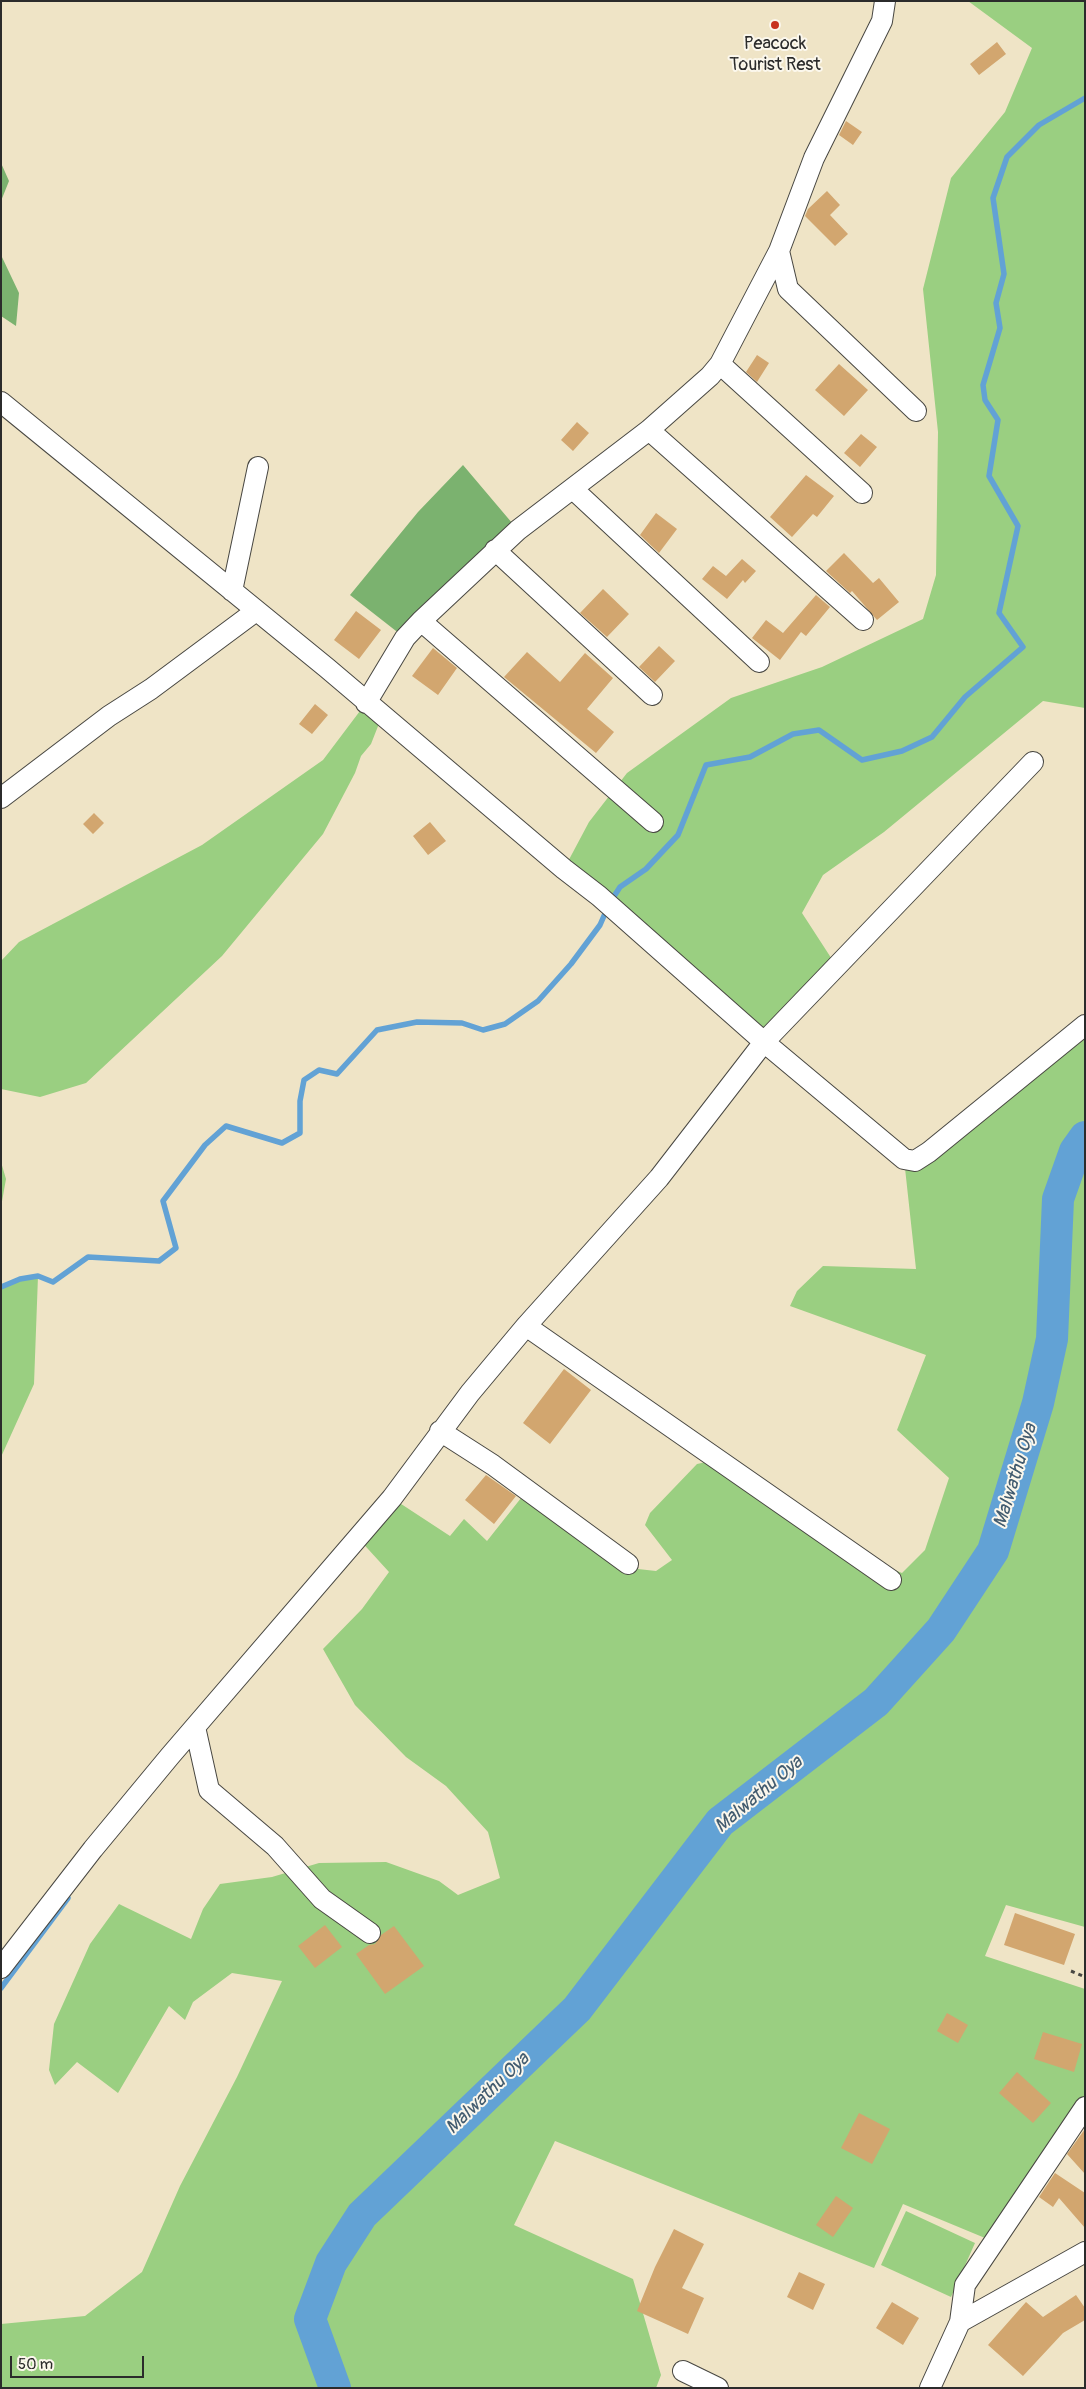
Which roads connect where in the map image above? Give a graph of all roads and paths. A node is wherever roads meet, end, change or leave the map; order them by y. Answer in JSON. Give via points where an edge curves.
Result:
{"nodes":[{"id":1,"x":885,"y":1,"type":"edge"},
{"id":2,"x":779,"y":251,"type":"junction"},
{"id":3,"x":720,"y":364,"type":"junction"},
{"id":4,"x":1,"y":402,"type":"edge"},
{"id":5,"x":916,"y":411,"type":"dead end"},
{"id":6,"x":649,"y":430,"type":"junction"},
{"id":7,"x":258,"y":467,"type":"dead end"},
{"id":8,"x":574,"y":490,"type":"junction"},
{"id":9,"x":862,"y":493,"type":"dead end"},
{"id":10,"x":495,"y":550,"type":"junction"},
{"id":11,"x":232,"y":591,"type":"junction"},
{"id":12,"x":256,"y":611,"type":"junction"},
{"id":13,"x":421,"y":620,"type":"junction"},
{"id":14,"x":863,"y":620,"type":"dead end"},
{"id":15,"x":759,"y":662,"type":"dead end"},
{"id":16,"x":652,"y":695,"type":"dead end"},
{"id":17,"x":366,"y":703,"type":"junction"},
{"id":18,"x":1034,"y":762,"type":"dead end"},
{"id":19,"x":1,"y":798,"type":"edge"},
{"id":20,"x":653,"y":822,"type":"dead end"},
{"id":21,"x":1085,"y":1025,"type":"edge"},
{"id":22,"x":764,"y":1042,"type":"junction"},
{"id":23,"x":526,"y":1326,"type":"junction"},
{"id":24,"x":440,"y":1431,"type":"junction"},
{"id":25,"x":628,"y":1564,"type":"dead end"},
{"id":26,"x":891,"y":1580,"type":"dead end"},
{"id":27,"x":195,"y":1727,"type":"junction"},
{"id":28,"x":370,"y":1934,"type":"dead end"},
{"id":29,"x":1,"y":1968,"type":"edge"},
{"id":30,"x":1071,"y":1971,"type":"dead end"},
{"id":31,"x":1085,"y":1977,"type":"edge"},
{"id":32,"x":1084,"y":2109,"type":"edge"},
{"id":33,"x":1085,"y":2252,"type":"edge"},
{"id":34,"x":960,"y":2322,"type":"junction"},
{"id":35,"x":683,"y":2371,"type":"dead end"},
{"id":36,"x":718,"y":2388,"type":"edge"},
{"id":37,"x":930,"y":2388,"type":"edge"}],
"edges":[{"from":1,"to":2,"type":"street","via":[[882,21],[814,158]]},
{"from":2,"to":3,"type":"street"},
{"from":2,"to":5,"type":"street","via":[[788,289]]},
{"from":3,"to":6,"type":"street"},
{"from":3,"to":9,"type":"street"},
{"from":4,"to":11,"type":"street"},
{"from":6,"to":8,"type":"street"},
{"from":6,"to":14,"type":"street"},
{"from":7,"to":11,"type":"street"},
{"from":8,"to":10,"type":"street"},
{"from":8,"to":15,"type":"street"},
{"from":10,"to":13,"type":"street"},
{"from":10,"to":16,"type":"street"},
{"from":11,"to":12,"type":"street"},
{"from":12,"to":17,"type":"street"},
{"from":12,"to":19,"type":"street"},
{"from":13,"to":17,"type":"street","via":[[405,638]]},
{"from":13,"to":20,"type":"street"},
{"from":17,"to":22,"type":"street","via":[[599,896]]},
{"from":18,"to":22,"type":"street"},
{"from":21,"to":22,"type":"street","via":[[915,1161],[904,1159]]},
{"from":22,"to":23,"type":"street","via":[[660,1178]]},
{"from":23,"to":24,"type":"street"},
{"from":23,"to":26,"type":"street"},
{"from":24,"to":25,"type":"street","via":[[493,1465]]},
{"from":24,"to":27,"type":"street","via":[[392,1498]]},
{"from":27,"to":28,"type":"street","via":[[209,1790],[276,1846],[322,1898]]},
{"from":27,"to":29,"type":"street"},
{"from":30,"to":31,"type":"path"},
{"from":32,"to":34,"type":"street","via":[[965,2286]]},
{"from":33,"to":34,"type":"street"},
{"from":34,"to":37,"type":"street"},
{"from":35,"to":36,"type":"street"}]}
